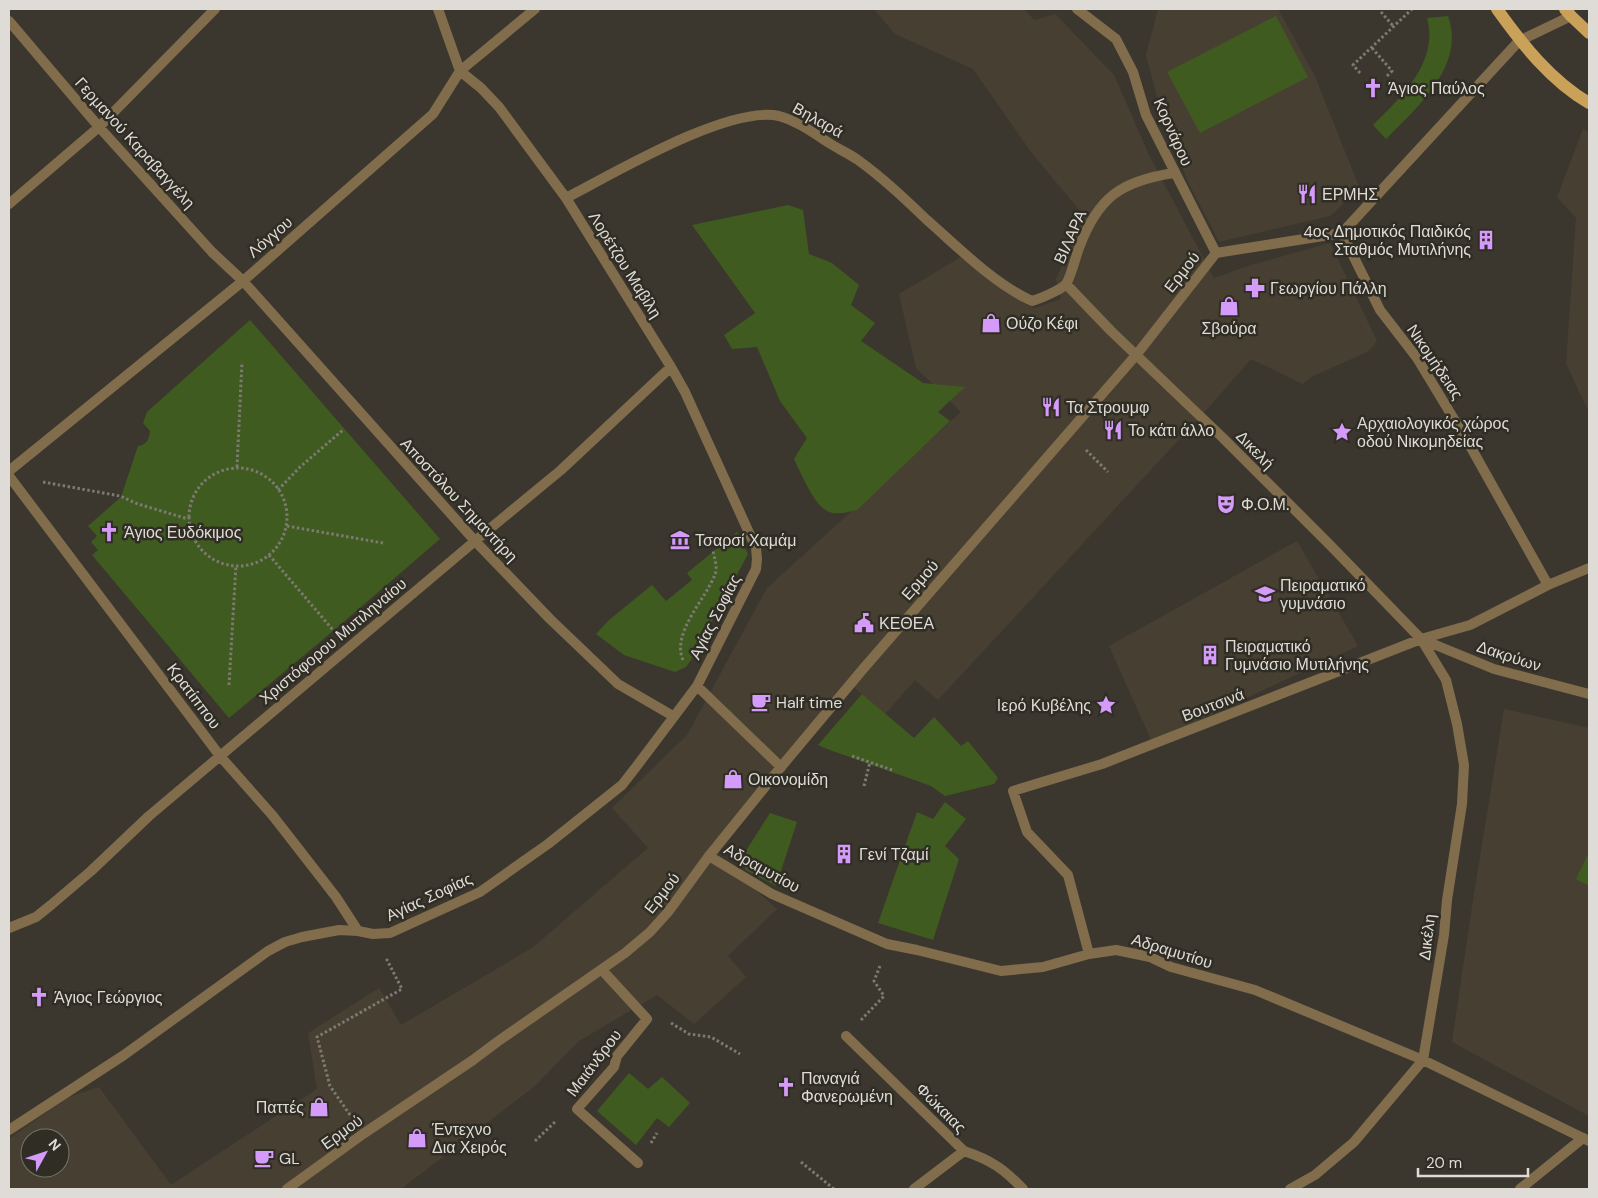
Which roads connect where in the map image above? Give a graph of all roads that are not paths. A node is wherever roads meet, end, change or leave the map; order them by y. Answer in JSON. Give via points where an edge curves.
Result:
{"nodes":[{"id":1,"x":215,"y":9,"type":"edge"},
{"id":2,"x":438,"y":9,"type":"edge"},
{"id":3,"x":535,"y":9,"type":"edge"},
{"id":4,"x":1077,"y":9,"type":"edge"},
{"id":5,"x":1497,"y":9,"type":"edge"},
{"id":6,"x":1568,"y":12,"type":"edge"},
{"id":7,"x":9,"y":21,"type":"edge"},
{"id":8,"x":1589,"y":33,"type":"edge"},
{"id":9,"x":1519,"y":41,"type":"junction"},
{"id":10,"x":460,"y":71,"type":"junction"},
{"id":11,"x":1589,"y":103,"type":"edge"},
{"id":12,"x":99,"y":127,"type":"junction"},
{"id":13,"x":1174,"y":173,"type":"junction"},
{"id":14,"x":566,"y":198,"type":"junction"},
{"id":15,"x":9,"y":204,"type":"edge"},
{"id":16,"x":1342,"y":233,"type":"junction"},
{"id":17,"x":951,"y":241,"type":"joint"},
{"id":18,"x":1216,"y":253,"type":"junction"},
{"id":19,"x":243,"y":281,"type":"junction"},
{"id":20,"x":1066,"y":284,"type":"junction"},
{"id":21,"x":1137,"y":354,"type":"junction"},
{"id":22,"x":671,"y":366,"type":"junction"},
{"id":23,"x":9,"y":471,"type":"edge"},
{"id":24,"x":9,"y":476,"type":"edge"},
{"id":25,"x":475,"y":541,"type":"junction"},
{"id":26,"x":757,"y":558,"type":"joint"},
{"id":27,"x":1589,"y":568,"type":"edge"},
{"id":28,"x":1548,"y":585,"type":"junction"},
{"id":29,"x":1422,"y":639,"type":"junction"},
{"id":30,"x":697,"y":686,"type":"junction"},
{"id":31,"x":1589,"y":694,"type":"edge"},
{"id":32,"x":673,"y":716,"type":"junction"},
{"id":33,"x":220,"y":756,"type":"junction"},
{"id":34,"x":780,"y":767,"type":"junction"},
{"id":35,"x":709,"y":856,"type":"junction"},
{"id":36,"x":9,"y":928,"type":"edge"},
{"id":37,"x":358,"y":931,"type":"junction"},
{"id":38,"x":1089,"y":954,"type":"junction"},
{"id":39,"x":602,"y":970,"type":"junction"},
{"id":40,"x":846,"y":1036,"type":"dead end"},
{"id":41,"x":1423,"y":1060,"type":"junction"},
{"id":42,"x":9,"y":1130,"type":"edge"},
{"id":43,"x":1586,"y":1140,"type":"edge"},
{"id":44,"x":964,"y":1151,"type":"junction"},
{"id":45,"x":638,"y":1163,"type":"dead end"},
{"id":46,"x":287,"y":1189,"type":"edge"},
{"id":47,"x":914,"y":1189,"type":"edge"},
{"id":48,"x":1023,"y":1189,"type":"edge"},
{"id":49,"x":1290,"y":1189,"type":"edge"},
{"id":50,"x":1520,"y":1189,"type":"edge"}],
"edges":[{"from":1,"to":12,"type":"street"},
{"from":2,"to":10,"type":"street"},
{"from":3,"to":10,"type":"street","name":"Λόγγου"},
{"from":4,"to":13,"type":"street","name":"Κορνάρου","via":[[1116,39]]},
{"from":5,"to":9,"type":"main road"},
{"from":6,"to":8,"type":"main road"},
{"from":6,"to":9,"type":"street"},
{"from":7,"to":12,"type":"street","name":"Γερμανού Καραβαγγέλη"},
{"from":9,"to":11,"type":"main road","via":[[1564,86]]},
{"from":9,"to":16,"type":"street"},
{"from":10,"to":14,"type":"street","name":"Λορέτζου Μαβίλη","via":[[499,107]]},
{"from":10,"to":19,"type":"street","name":"Λόγγου","via":[[433,114]]},
{"from":12,"to":15,"type":"street"},
{"from":12,"to":19,"type":"street","name":"Γερμανού Καραβαγγέλη","via":[[212,252]]},
{"from":13,"to":18,"type":"street","name":"Κορνάρου"},
{"from":13,"to":20,"type":"street","name":"ΒΙΛΑΡΑ","via":[[1130,184],[1101,205],[1082,239]]},
{"from":14,"to":17,"type":"street","name":"Βηλαρά","via":[[654,151],[704,130],[765,114],[804,126],[858,160]]},
{"from":14,"to":22,"type":"street","name":"Λορέτζου Μαβίλη"},
{"from":16,"to":18,"type":"street","name":"Ερμού"},
{"from":16,"to":28,"type":"street","name":"Νικομήδειας","via":[[1380,310],[1417,358]]},
{"from":17,"to":20,"type":"street","name":"ΒΙΛΑΡΑ","via":[[1021,297],[1032,301]]},
{"from":18,"to":21,"type":"street","name":"Ερμού"},
{"from":19,"to":23,"type":"street","name":"Λόγγου"},
{"from":19,"to":25,"type":"street","name":"Αποστόλου Σημαντήρη"},
{"from":20,"to":21,"type":"street","name":"Δικελή"},
{"from":21,"to":29,"type":"street","name":"Δικελή"},
{"from":21,"to":34,"type":"street","name":"Ερμού"},
{"from":22,"to":25,"type":"street","name":"Χριστόφορου Μυτιληναίου","via":[[561,470]]},
{"from":22,"to":26,"type":"street","name":"Λορέτζου Μαβίλη","via":[[686,392],[756,548]]},
{"from":24,"to":33,"type":"street","name":"Κρατίππου"},
{"from":25,"to":32,"type":"street","name":"Αποστόλου Σημαντήρη","via":[[618,684]]},
{"from":25,"to":33,"type":"street","name":"Χριστόφορου Μυτιληναίου"},
{"from":26,"to":30,"type":"street","name":"Αγίας Σοφίας","via":[[751,580]]},
{"from":27,"to":28,"type":"street","name":"Βουτσινά"},
{"from":28,"to":29,"type":"street","name":"Βουτσινά","via":[[1470,625]]},
{"from":29,"to":31,"type":"street","name":"Δακρύων","via":[[1494,669]]},
{"from":29,"to":38,"type":"street","name":"Βουτσινά","via":[[1102,764],[1013,791],[1027,832],[1068,876]]},
{"from":29,"to":41,"type":"street","name":"Δικέλη","via":[[1446,680],[1464,765],[1462,804],[1444,935]]},
{"from":30,"to":32,"type":"street","name":"Αγίας Σοφίας"},
{"from":30,"to":34,"type":"street"},
{"from":32,"to":37,"type":"street","name":"Αγίας Σοφίας","via":[[622,785],[548,844],[480,892],[390,933]]},
{"from":33,"to":36,"type":"street","name":"Χριστόφορου Μυτιληναίου","via":[[51,905],[36,917]]},
{"from":33,"to":37,"type":"street","name":"Κρατίππου","via":[[273,816],[336,897]]},
{"from":34,"to":35,"type":"street","name":"Ερμού"},
{"from":35,"to":38,"type":"street","name":"Αδραμυτίου","via":[[772,894],[887,944],[1001,971],[1043,967]]},
{"from":35,"to":39,"type":"street","name":"Ερμού","via":[[650,932]]},
{"from":37,"to":42,"type":"street","name":"Αγίας Σοφίας","via":[[320,932],[285,942],[268,951],[124,1055]]},
{"from":38,"to":41,"type":"street","name":"Αδραμυτίου","via":[[1116,950],[1150,957],[1171,967],[1255,990]]},
{"from":39,"to":45,"type":"street","name":"Μαιάνδρου","via":[[647,1019],[617,1056],[614,1067],[577,1109]]},
{"from":39,"to":46,"type":"street","name":"Ερμού"},
{"from":40,"to":44,"type":"street","name":"Φώκαιας"},
{"from":41,"to":43,"type":"street","name":"Αδραμυτίου"},
{"from":41,"to":49,"type":"street","via":[[1354,1142],[1314,1175]]},
{"from":43,"to":50,"type":"street"},
{"from":44,"to":47,"type":"street"},
{"from":44,"to":48,"type":"street","name":"Φώκαιας","via":[[999,1166]]}]}
